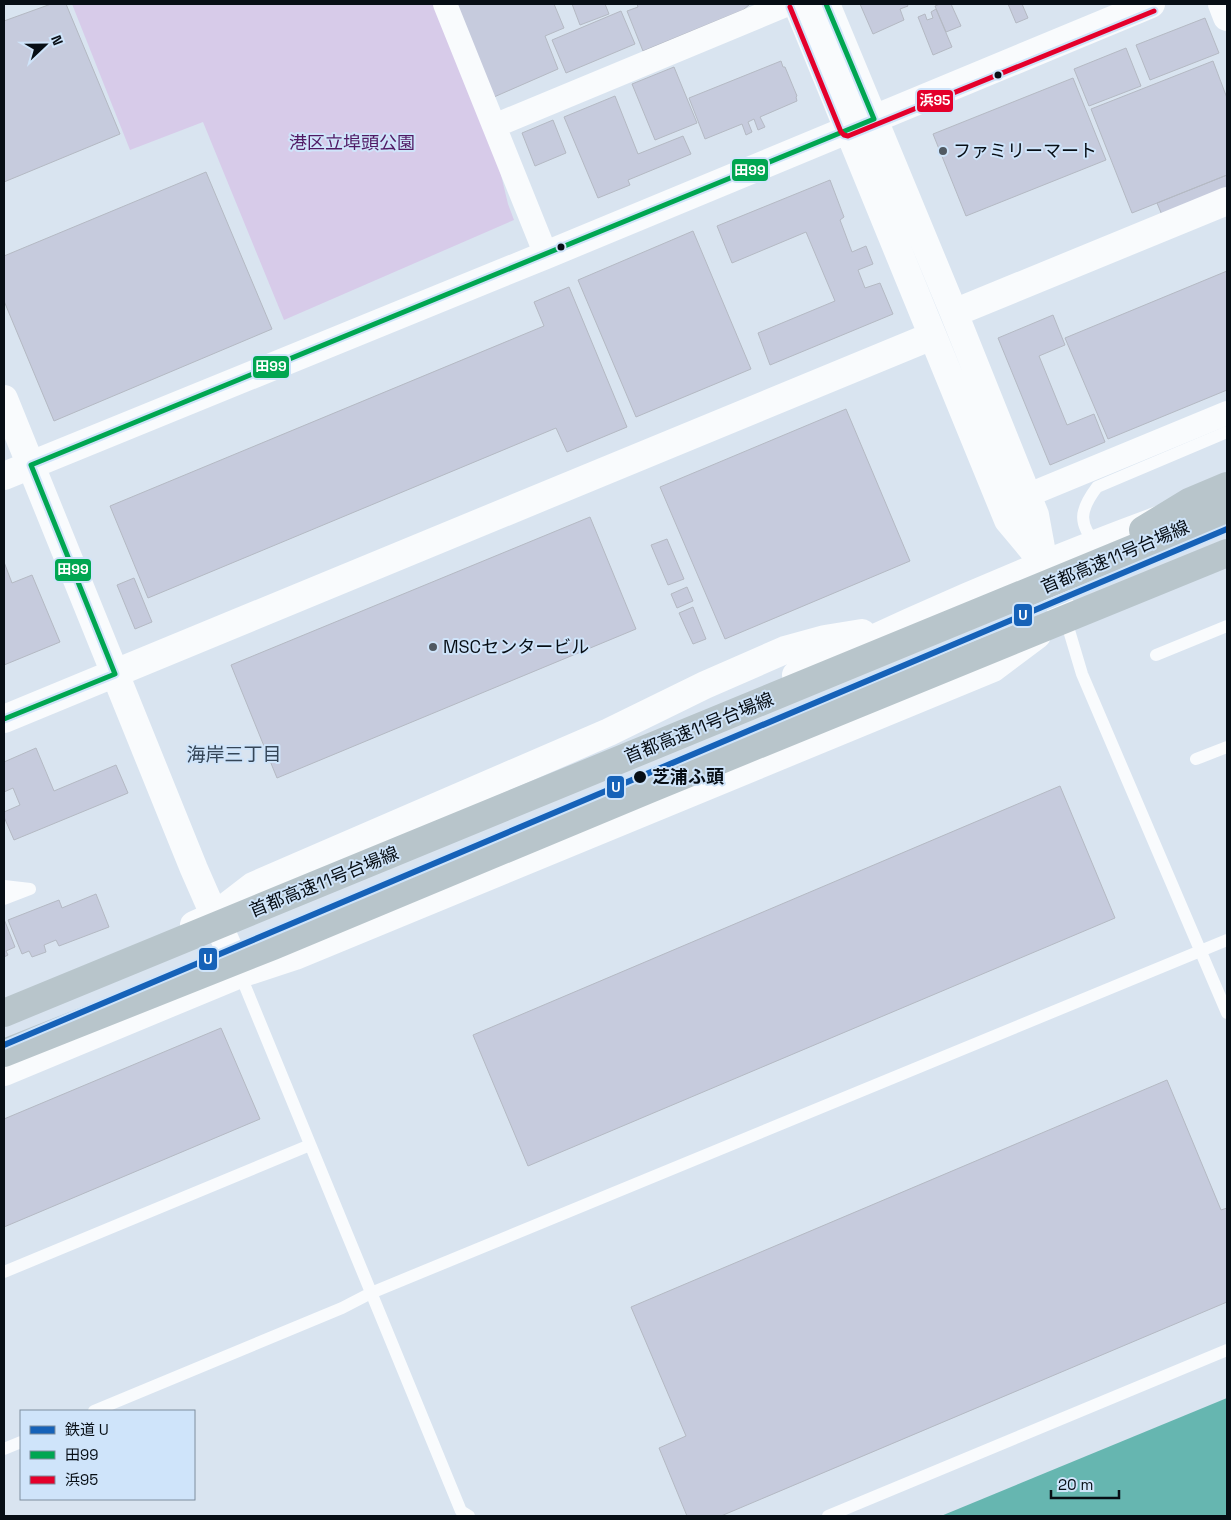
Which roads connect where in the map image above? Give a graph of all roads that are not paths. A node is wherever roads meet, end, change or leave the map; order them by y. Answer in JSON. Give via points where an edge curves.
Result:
{"nodes":[{"id":1,"x":445,"y":4,"type":"edge"},
{"id":2,"x":788,"y":4,"type":"edge"},
{"id":3,"x":796,"y":4,"type":"edge"},
{"id":4,"x":1151,"y":4,"type":"edge"},
{"id":5,"x":1222,"y":4,"type":"edge"},
{"id":6,"x":829,"y":10,"type":"edge"},
{"id":7,"x":1227,"y":17,"type":"edge"},
{"id":8,"x":874,"y":119,"type":"junction"},
{"id":9,"x":494,"y":126,"type":"junction"},
{"id":10,"x":848,"y":129,"type":"junction"},
{"id":11,"x":1227,"y":201,"type":"edge"},
{"id":12,"x":546,"y":254,"type":"junction"},
{"id":13,"x":954,"y":313,"type":"junction"},
{"id":14,"x":932,"y":336,"type":"junction"},
{"id":15,"x":4,"y":399,"type":"edge"},
{"id":16,"x":1227,"y":413,"type":"edge"},
{"id":17,"x":1227,"y":432,"type":"edge"},
{"id":18,"x":31,"y":465,"type":"junction"},
{"id":19,"x":4,"y":476,"type":"edge"},
{"id":20,"x":1227,"y":486,"type":"edge"},
{"id":21,"x":1227,"y":495,"type":"edge"},
{"id":22,"x":1026,"y":496,"type":"junction"},
{"id":23,"x":1227,"y":510,"type":"edge"},
{"id":24,"x":1227,"y":518,"type":"edge"},
{"id":25,"x":1227,"y":553,"type":"edge"},
{"id":26,"x":1055,"y":571,"type":"junction"},
{"id":27,"x":1064,"y":615,"type":"junction"},
{"id":28,"x":1227,"y":626,"type":"edge"},
{"id":29,"x":893,"y":628,"type":"junction"},
{"id":30,"x":1156,"y":655,"type":"dead end"},
{"id":31,"x":115,"y":674,"type":"junction"},
{"id":32,"x":4,"y":719,"type":"edge"},
{"id":33,"x":1227,"y":746,"type":"edge"},
{"id":34,"x":1196,"y":759,"type":"dead end"},
{"id":35,"x":4,"y":886,"type":"edge"},
{"id":36,"x":4,"y":900,"type":"edge"},
{"id":37,"x":214,"y":916,"type":"junction"},
{"id":38,"x":1227,"y":940,"type":"edge"},
{"id":39,"x":1202,"y":951,"type":"junction"},
{"id":40,"x":240,"y":974,"type":"junction"},
{"id":41,"x":4,"y":1004,"type":"edge"},
{"id":42,"x":1227,"y":1012,"type":"edge"},
{"id":43,"x":4,"y":1013,"type":"edge"},
{"id":44,"x":4,"y":1053,"type":"edge"},
{"id":45,"x":4,"y":1058,"type":"edge"},
{"id":46,"x":4,"y":1072,"type":"edge"},
{"id":47,"x":310,"y":1145,"type":"junction"},
{"id":48,"x":4,"y":1272,"type":"edge"},
{"id":49,"x":371,"y":1293,"type":"junction"},
{"id":50,"x":1227,"y":1350,"type":"edge"},
{"id":51,"x":96,"y":1410,"type":"edge"},
{"id":52,"x":20,"y":1442,"type":"edge"},
{"id":53,"x":4,"y":1449,"type":"edge"},
{"id":54,"x":469,"y":1516,"type":"edge"},
{"id":55,"x":828,"y":1516,"type":"edge"}],
"edges":[{"from":1,"to":9,"type":"street"},
{"from":2,"to":9,"type":"street"},
{"from":3,"to":10,"type":"street"},
{"from":4,"to":8,"type":"street"},
{"from":5,"to":7,"type":"street"},
{"from":6,"to":8,"type":"street"},
{"from":8,"to":10,"type":"street"},
{"from":8,"to":13,"type":"street"},
{"from":9,"to":12,"type":"street"},
{"from":10,"to":12,"type":"street"},
{"from":10,"to":14,"type":"street"},
{"from":11,"to":13,"type":"street"},
{"from":12,"to":18,"type":"street"},
{"from":13,"to":22,"type":"street"},
{"from":14,"to":26,"type":"street","via":[[1008,520]]},
{"from":14,"to":31,"type":"street"},
{"from":15,"to":18,"type":"street"},
{"from":16,"to":22,"type":"street"},
{"from":17,"to":24,"type":"lane","via":[[1097,487],[1088,499],[1083,523],[1097,546],[1112,554],[1129,557]]},
{"from":18,"to":19,"type":"street"},
{"from":18,"to":31,"type":"street"},
{"from":20,"to":26,"type":"highway"},
{"from":21,"to":26,"type":"street","via":[[1102,540]]},
{"from":22,"to":26,"type":"street"},
{"from":23,"to":26,"type":"highway","name":"首都高速11号台場線"},
{"from":25,"to":27,"type":"street"},
{"from":25,"to":44,"type":"highway","via":[[273,946]]},
{"from":26,"to":27,"type":"street"},
{"from":26,"to":29,"type":"street"},
{"from":26,"to":43,"type":"highway","name":"首都高速11号台場線"},
{"from":27,"to":39,"type":"lane","via":[[1082,674]]},
{"from":27,"to":40,"type":"street","via":[[993,668],[295,956]]},
{"from":27,"to":45,"type":"street"},
{"from":28,"to":30,"type":"lane"},
{"from":29,"to":37,"type":"street","via":[[826,639],[776,654],[609,732],[253,886]]},
{"from":29,"to":41,"type":"street","via":[[757,694]]},
{"from":31,"to":32,"type":"street"},
{"from":31,"to":37,"type":"street"},
{"from":33,"to":34,"type":"lane"},
{"from":35,"to":36,"type":"lane","via":[[30,889]]},
{"from":37,"to":40,"type":"street"},
{"from":37,"to":41,"type":"street"},
{"from":38,"to":39,"type":"lane"},
{"from":39,"to":42,"type":"lane"},
{"from":39,"to":49,"type":"lane"},
{"from":40,"to":46,"type":"street"},
{"from":40,"to":47,"type":"lane"},
{"from":47,"to":48,"type":"lane"},
{"from":47,"to":49,"type":"lane"},
{"from":49,"to":51,"type":"lane"},
{"from":49,"to":54,"type":"lane","via":[[461,1511]]},
{"from":50,"to":55,"type":"lane"},
{"from":52,"to":53,"type":"lane"}]}
